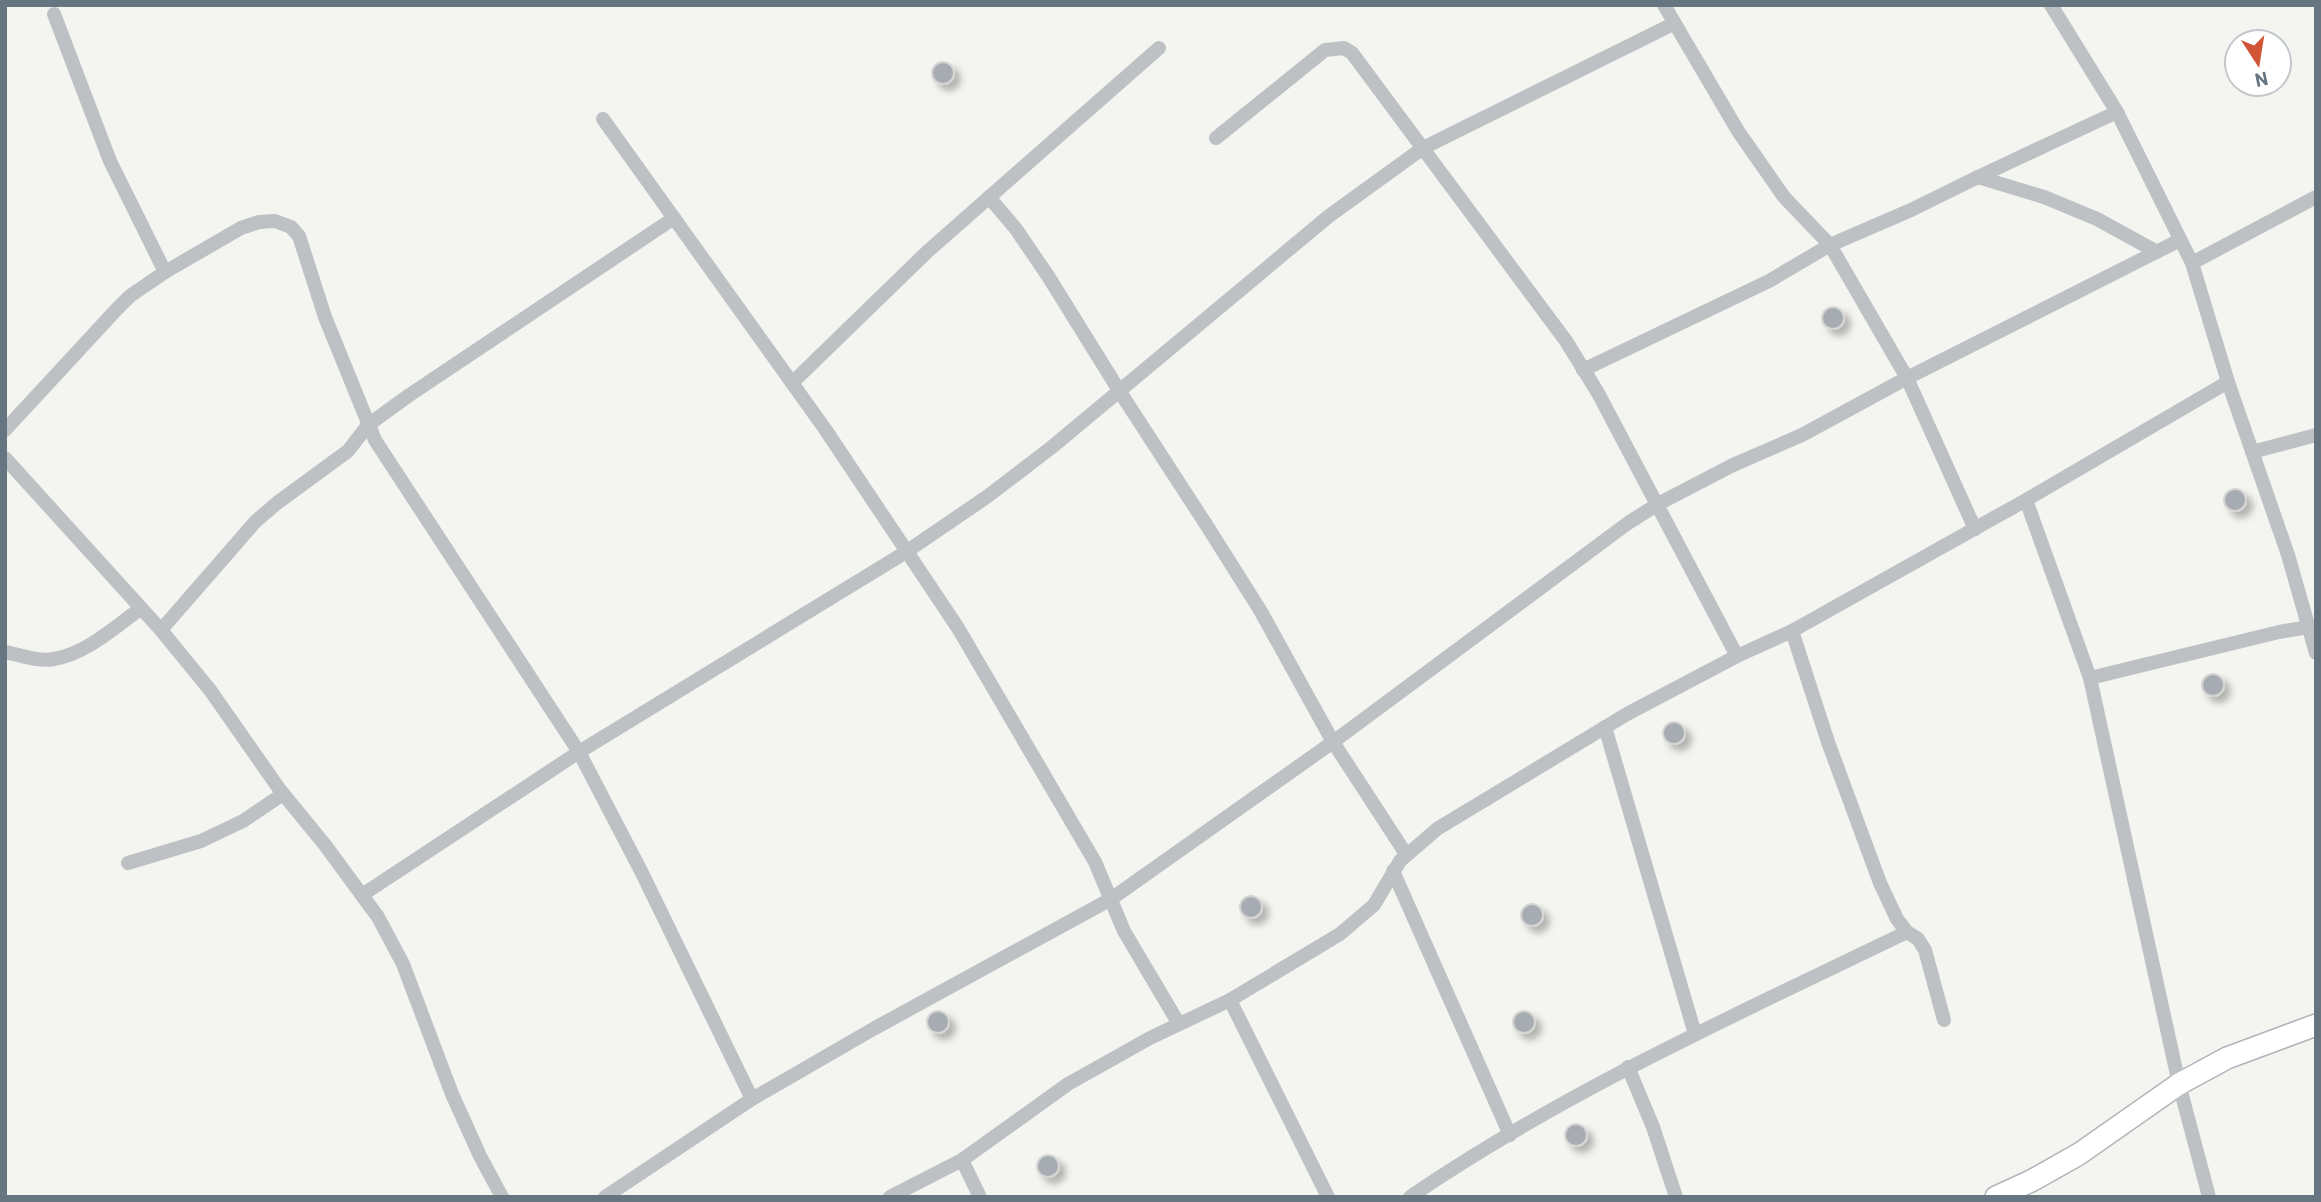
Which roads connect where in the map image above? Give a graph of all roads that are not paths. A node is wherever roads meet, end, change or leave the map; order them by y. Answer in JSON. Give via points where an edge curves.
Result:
{"nodes":[{"id":1,"x":1664,"y":5,"type":"edge"},
{"id":2,"x":2051,"y":5,"type":"edge"},
{"id":3,"x":54,"y":14,"type":"dead end"},
{"id":4,"x":1673,"y":24,"type":"junction"},
{"id":5,"x":1159,"y":48,"type":"dead end"},
{"id":6,"x":2117,"y":113,"type":"junction"},
{"id":7,"x":603,"y":119,"type":"dead end"},
{"id":8,"x":1216,"y":138,"type":"dead end"},
{"id":9,"x":1423,"y":148,"type":"junction"},
{"id":10,"x":1978,"y":177,"type":"junction"},
{"id":11,"x":989,"y":197,"type":"junction"},
{"id":12,"x":2316,"y":197,"type":"edge"},
{"id":13,"x":674,"y":218,"type":"junction"},
{"id":14,"x":2180,"y":240,"type":"junction"},
{"id":15,"x":1830,"y":244,"type":"junction"},
{"id":16,"x":2157,"y":252,"type":"junction"},
{"id":17,"x":2192,"y":263,"type":"junction"},
{"id":18,"x":165,"y":272,"type":"junction"},
{"id":19,"x":1584,"y":370,"type":"junction"},
{"id":20,"x":1907,"y":378,"type":"junction"},
{"id":21,"x":2228,"y":382,"type":"junction"},
{"id":22,"x":792,"y":383,"type":"junction"},
{"id":23,"x":1120,"y":392,"type":"junction"},
{"id":24,"x":368,"y":425,"type":"junction"},
{"id":25,"x":5,"y":430,"type":"edge"},
{"id":26,"x":2316,"y":435,"type":"edge"},
{"id":27,"x":2252,"y":452,"type":"junction"},
{"id":28,"x":5,"y":458,"type":"edge"},
{"id":29,"x":2025,"y":500,"type":"junction"},
{"id":30,"x":1658,"y":504,"type":"junction"},
{"id":31,"x":1975,"y":529,"type":"junction"},
{"id":32,"x":906,"y":552,"type":"junction"},
{"id":33,"x":140,"y":610,"type":"junction"},
{"id":34,"x":2312,"y":626,"type":"edge"},
{"id":35,"x":161,"y":631,"type":"junction"},
{"id":36,"x":1792,"y":631,"type":"junction"},
{"id":37,"x":5,"y":652,"type":"edge"},
{"id":38,"x":2316,"y":653,"type":"edge"},
{"id":39,"x":1737,"y":656,"type":"junction"},
{"id":40,"x":2090,"y":678,"type":"junction"},
{"id":41,"x":1605,"y":727,"type":"junction"},
{"id":42,"x":1333,"y":742,"type":"junction"},
{"id":43,"x":579,"y":752,"type":"junction"},
{"id":44,"x":283,"y":794,"type":"junction"},
{"id":45,"x":1406,"y":854,"type":"junction"},
{"id":46,"x":128,"y":863,"type":"dead end"},
{"id":47,"x":1393,"y":871,"type":"junction"},
{"id":48,"x":362,"y":894,"type":"junction"},
{"id":49,"x":1111,"y":899,"type":"junction"},
{"id":50,"x":1907,"y":932,"type":"junction"},
{"id":51,"x":1230,"y":1000,"type":"junction"},
{"id":52,"x":1944,"y":1020,"type":"dead end"},
{"id":53,"x":1179,"y":1024,"type":"junction"},
{"id":54,"x":2316,"y":1025,"type":"edge"},
{"id":55,"x":1695,"y":1034,"type":"junction"},
{"id":56,"x":1628,"y":1067,"type":"junction"},
{"id":57,"x":2179,"y":1084,"type":"junction"},
{"id":58,"x":752,"y":1099,"type":"junction"},
{"id":59,"x":1510,"y":1135,"type":"junction"},
{"id":60,"x":962,"y":1160,"type":"junction"},
{"id":61,"x":1411,"y":1196,"type":"edge"},
{"id":62,"x":502,"y":1197,"type":"edge"},
{"id":63,"x":605,"y":1197,"type":"edge"},
{"id":64,"x":890,"y":1197,"type":"edge"},
{"id":65,"x":981,"y":1197,"type":"edge"},
{"id":66,"x":1328,"y":1197,"type":"edge"},
{"id":67,"x":1676,"y":1197,"type":"edge"},
{"id":68,"x":1996,"y":1197,"type":"edge"},
{"id":69,"x":2209,"y":1197,"type":"edge"}],
"edges":[{"from":1,"to":4,"type":"street"},
{"from":2,"to":6,"type":"street"},
{"from":3,"to":18,"type":"street","via":[[110,161]]},
{"from":4,"to":9,"type":"street"},
{"from":4,"to":15,"type":"street","via":[[1784,197]]},
{"from":5,"to":11,"type":"street"},
{"from":6,"to":10,"type":"street"},
{"from":6,"to":14,"type":"street"},
{"from":7,"to":13,"type":"street"},
{"from":8,"to":9,"type":"street","via":[[1318,54],[1344,48],[1352,52]]},
{"from":9,"to":19,"type":"street"},
{"from":9,"to":23,"type":"street","via":[[1309,232]]},
{"from":10,"to":15,"type":"street"},
{"from":10,"to":16,"type":"street","via":[[2097,219]]},
{"from":11,"to":22,"type":"street"},
{"from":11,"to":23,"type":"street","via":[[1048,276]]},
{"from":12,"to":17,"type":"street"},
{"from":13,"to":22,"type":"street"},
{"from":13,"to":24,"type":"street"},
{"from":14,"to":16,"type":"street"},
{"from":14,"to":17,"type":"street"},
{"from":15,"to":19,"type":"street","via":[[1769,281]]},
{"from":15,"to":20,"type":"street"},
{"from":16,"to":20,"type":"street"},
{"from":17,"to":21,"type":"street"},
{"from":18,"to":24,"type":"street","via":[[241,228],[275,221],[291,227],[299,236]]},
{"from":18,"to":25,"type":"street","via":[[130,296]]},
{"from":19,"to":30,"type":"street"},
{"from":20,"to":30,"type":"street"},
{"from":20,"to":31,"type":"street"},
{"from":21,"to":27,"type":"street"},
{"from":21,"to":29,"type":"street"},
{"from":22,"to":32,"type":"street"},
{"from":23,"to":32,"type":"street","via":[[988,496]]},
{"from":23,"to":42,"type":"street","via":[[1260,610]]},
{"from":24,"to":35,"type":"street","via":[[348,451],[256,522]]},
{"from":24,"to":43,"type":"street"},
{"from":26,"to":27,"type":"street"},
{"from":27,"to":34,"type":"street"},
{"from":28,"to":33,"type":"street"},
{"from":29,"to":31,"type":"street"},
{"from":29,"to":40,"type":"street"},
{"from":30,"to":39,"type":"street"},
{"from":30,"to":42,"type":"street"},
{"from":31,"to":36,"type":"street"},
{"from":32,"to":43,"type":"street"},
{"from":32,"to":49,"type":"street","via":[[965,639],[1095,862]]},
{"from":33,"to":35,"type":"street"},
{"from":33,"to":37,"type":"street","via":[[93,643],[63,657],[35,659]]},
{"from":34,"to":38,"type":"street"},
{"from":34,"to":40,"type":"street"},
{"from":35,"to":44,"type":"street","via":[[211,690]]},
{"from":36,"to":39,"type":"street"},
{"from":36,"to":50,"type":"street","via":[[1854,815],[1880,883]]},
{"from":39,"to":41,"type":"street"},
{"from":40,"to":57,"type":"street"},
{"from":41,"to":45,"type":"street","via":[[1437,829]]},
{"from":41,"to":55,"type":"street"},
{"from":42,"to":45,"type":"street"},
{"from":42,"to":49,"type":"street"},
{"from":43,"to":48,"type":"street"},
{"from":43,"to":58,"type":"street"},
{"from":44,"to":46,"type":"street","via":[[243,821],[201,841]]},
{"from":44,"to":48,"type":"street"},
{"from":45,"to":47,"type":"street"},
{"from":47,"to":51,"type":"street","via":[[1381,897],[1340,934]]},
{"from":47,"to":59,"type":"street"},
{"from":48,"to":62,"type":"street","via":[[403,964],[452,1094]]},
{"from":49,"to":53,"type":"street","via":[[1124,931]]},
{"from":49,"to":58,"type":"street"},
{"from":50,"to":52,"type":"street","via":[[1925,950]]},
{"from":50,"to":55,"type":"street"},
{"from":51,"to":53,"type":"street"},
{"from":51,"to":66,"type":"street"},
{"from":53,"to":60,"type":"street","via":[[1068,1084]]},
{"from":54,"to":57,"type":"street","via":[[2228,1058]]},
{"from":55,"to":56,"type":"street"},
{"from":56,"to":59,"type":"street"},
{"from":56,"to":67,"type":"street"},
{"from":57,"to":68,"type":"street","via":[[2079,1153]]},
{"from":57,"to":69,"type":"street"},
{"from":58,"to":63,"type":"street"},
{"from":59,"to":61,"type":"street"},
{"from":60,"to":64,"type":"street"},
{"from":60,"to":65,"type":"street"}]}
